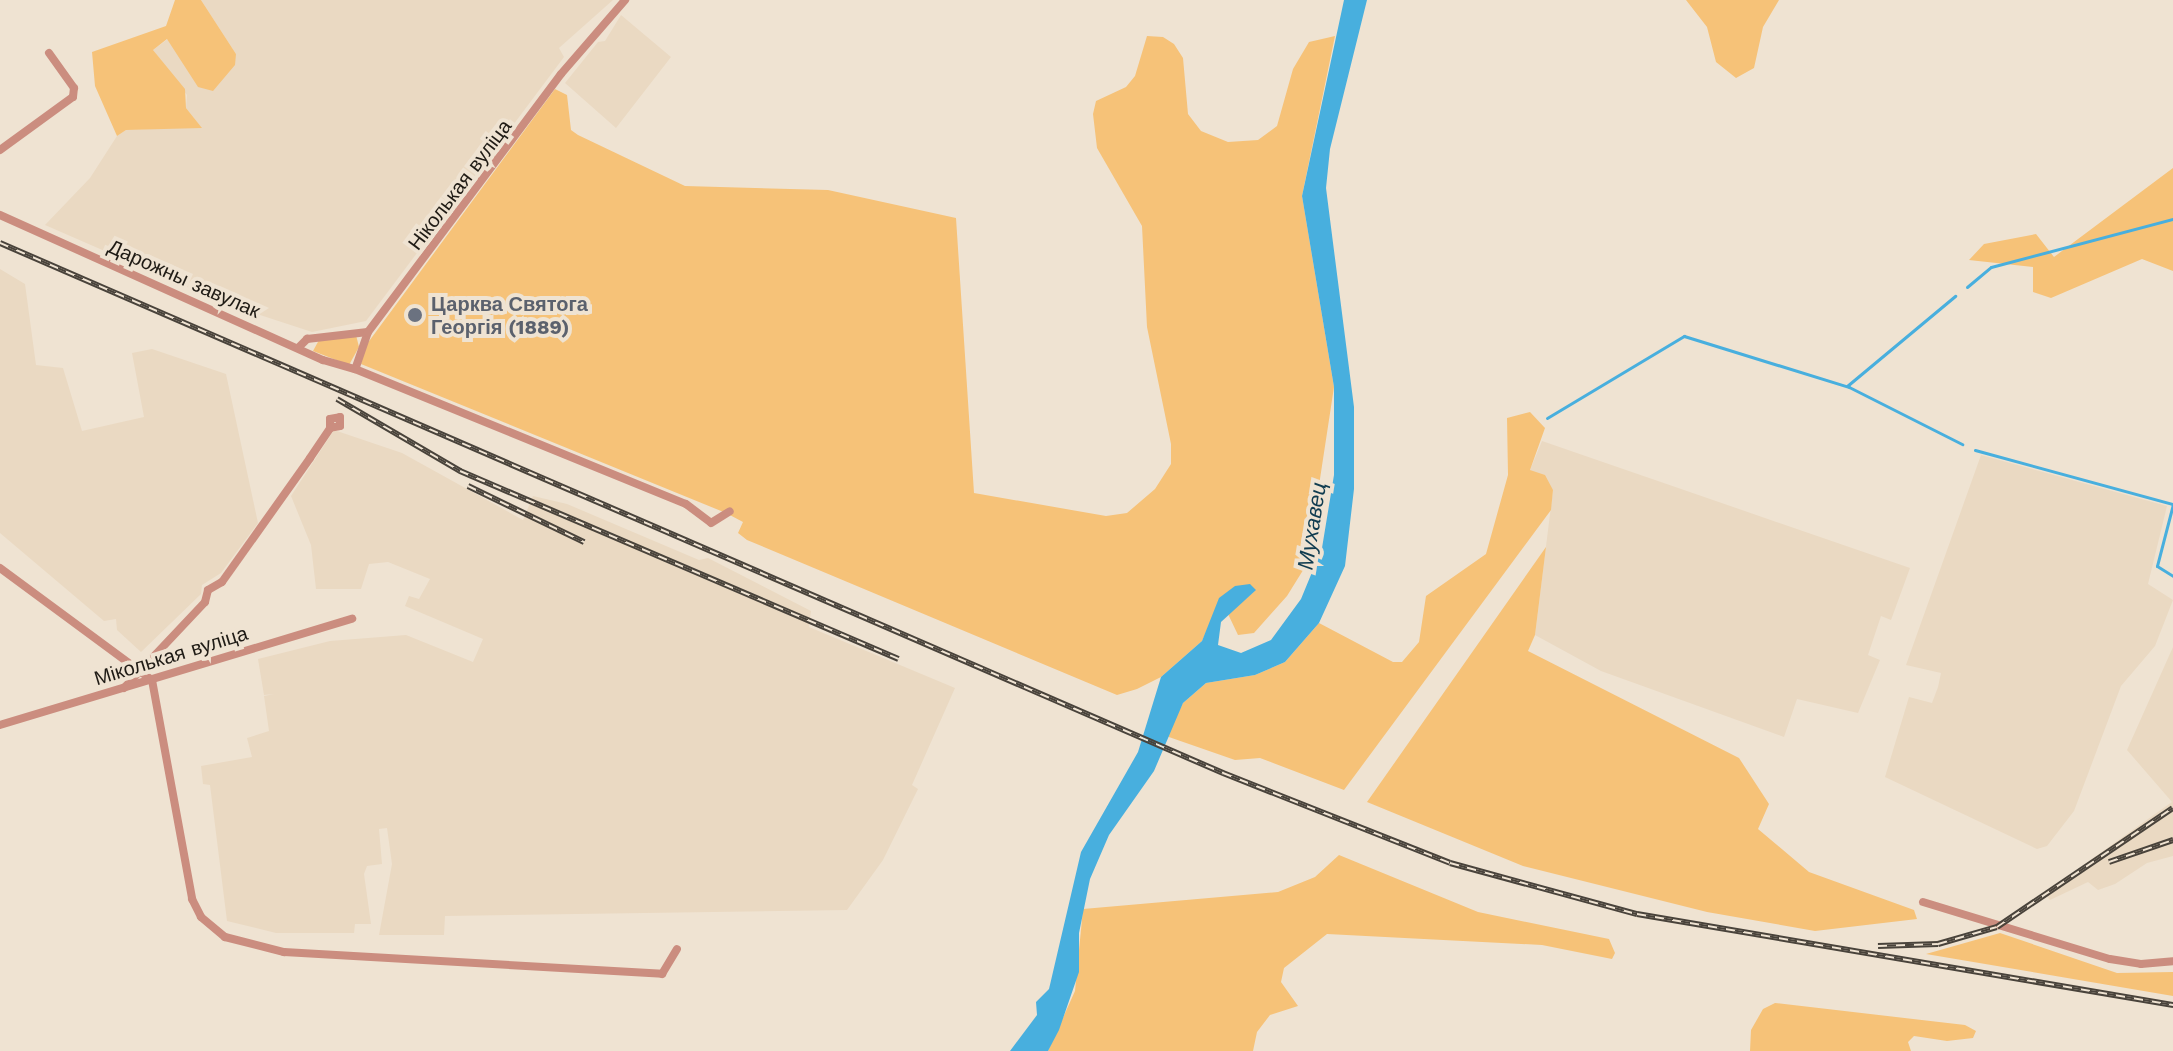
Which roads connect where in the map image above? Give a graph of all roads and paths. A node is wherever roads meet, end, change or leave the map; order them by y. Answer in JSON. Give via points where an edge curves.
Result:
{"nodes":[{"id":1,"x":625,"y":0,"type":"edge"},
{"id":2,"x":49,"y":53,"type":"dead end"},
{"id":3,"x":0,"y":150,"type":"edge"},
{"id":4,"x":0,"y":215,"type":"edge"},
{"id":5,"x":368,"y":332,"type":"junction"},
{"id":6,"x":298,"y":348,"type":"junction"},
{"id":7,"x":355,"y":369,"type":"junction"},
{"id":8,"x":330,"y":428,"type":"dead end"},
{"id":9,"x":730,"y":511,"type":"dead end"},
{"id":10,"x":0,"y":568,"type":"edge"},
{"id":11,"x":352,"y":619,"type":"dead end"},
{"id":12,"x":141,"y":673,"type":"junction"},
{"id":13,"x":152,"y":680,"type":"junction"},
{"id":14,"x":124,"y":688,"type":"junction"},
{"id":15,"x":0,"y":725,"type":"edge"},
{"id":16,"x":1923,"y":902,"type":"dead end"},
{"id":17,"x":677,"y":949,"type":"dead end"},
{"id":18,"x":2173,"y":961,"type":"edge"}],
"edges":[{"from":1,"to":5,"type":"street","name":"Ніколькая вуліца","via":[[561,74]]},
{"from":2,"to":3,"type":"street","via":[[74,88],[73,97]]},
{"from":4,"to":6,"type":"street","name":"Дарожны завулак"},
{"from":5,"to":6,"type":"street","via":[[307,339]]},
{"from":5,"to":7,"type":"street","name":"Ніколькая вуліца"},
{"from":6,"to":7,"type":"street","name":"Дарожны завулак"},
{"from":7,"to":9,"type":"street","name":"Дарожны завулак","via":[[686,504],[711,523]]},
{"from":8,"to":12,"type":"street","via":[[222,582],[208,590],[205,602]]},
{"from":10,"to":12,"type":"street"},
{"from":11,"to":13,"type":"street","name":"Міколькая вуліца"},
{"from":12,"to":13,"type":"street"},
{"from":12,"to":14,"type":"street"},
{"from":13,"to":14,"type":"street","name":"Міколькая вуліца"},
{"from":13,"to":17,"type":"street","via":[[192,899],[210,928],[225,937],[284,952],[662,974]]},
{"from":14,"to":15,"type":"street","name":"Міколькая вуліца"},
{"from":16,"to":18,"type":"street","via":[[2110,959],[2141,964]]}]}
